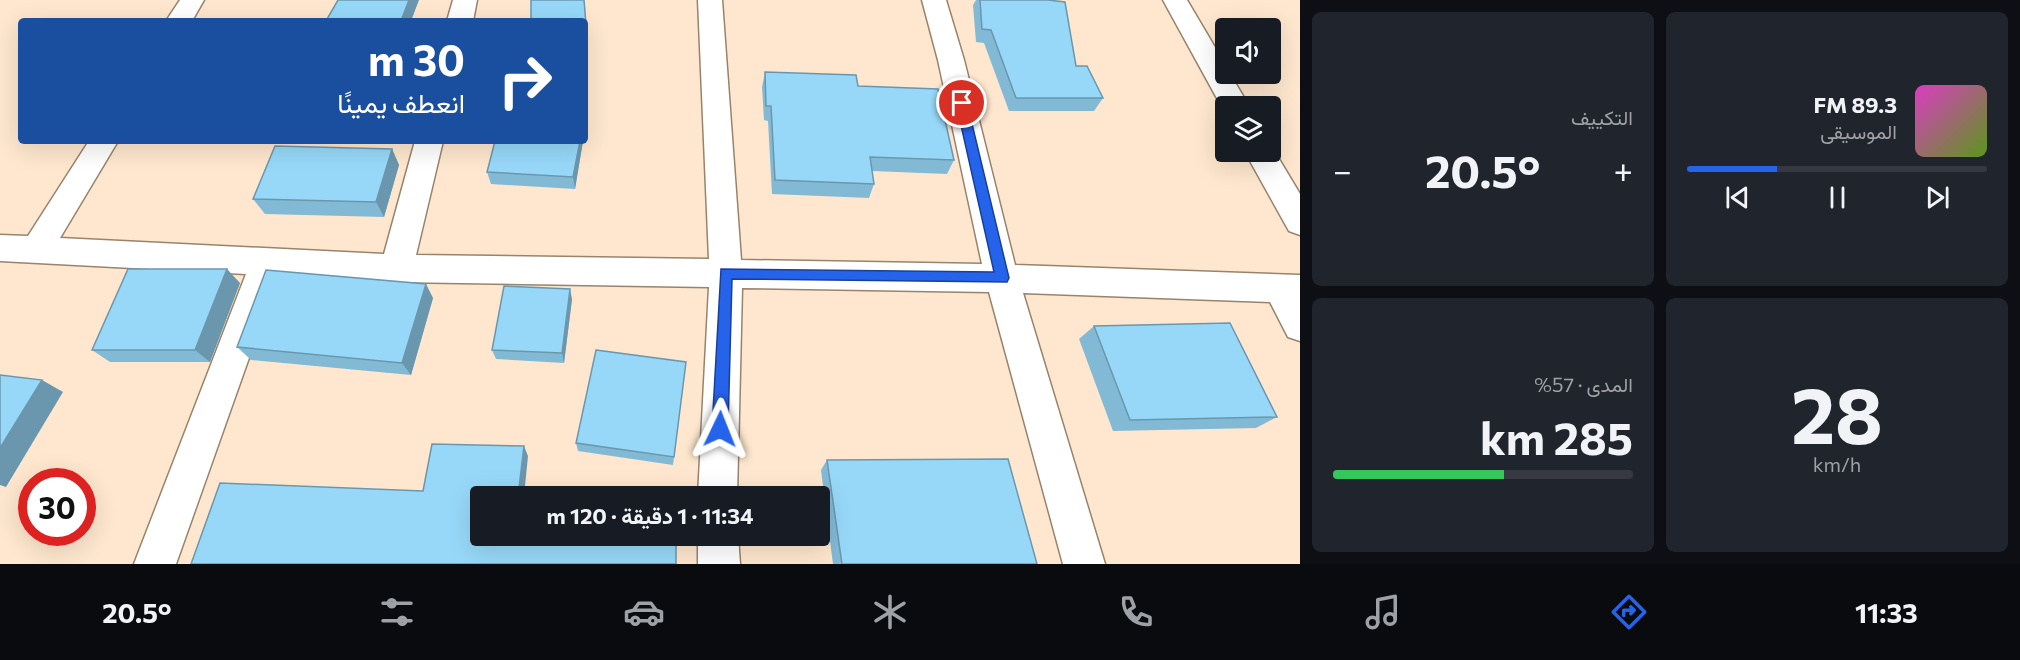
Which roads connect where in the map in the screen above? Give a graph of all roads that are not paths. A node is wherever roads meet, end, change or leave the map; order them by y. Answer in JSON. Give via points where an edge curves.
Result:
{"nodes":[{"id":1,"x":192,"y":0,"type":"edge"},
{"id":2,"x":465,"y":0,"type":"edge"},
{"id":3,"x":710,"y":0,"type":"edge"},
{"id":4,"x":934,"y":0,"type":"edge"},
{"id":5,"x":1176,"y":0,"type":"edge"},
{"id":6,"x":181,"y":18,"type":"edge"},
{"id":7,"x":461,"y":18,"type":"edge"},
{"id":8,"x":1229,"y":96,"type":"edge"},
{"id":9,"x":102,"y":144,"type":"edge"},
{"id":10,"x":428,"y":144,"type":"edge"},
{"id":11,"x":1266,"y":162,"type":"edge"},
{"id":12,"x":1300,"y":222,"type":"edge"},
{"id":13,"x":0,"y":248,"type":"edge"},
{"id":14,"x":36,"y":250,"type":"junction"},
{"id":15,"x":267,"y":262,"type":"junction"},
{"id":16,"x":396,"y":268,"type":"junction"},
{"id":17,"x":726,"y":273,"type":"junction"},
{"id":18,"x":1002,"y":278,"type":"junction"},
{"id":19,"x":1290,"y":288,"type":"edge"},
{"id":20,"x":1300,"y":326,"type":"edge"},
{"id":21,"x":717,"y":486,"type":"edge"},
{"id":22,"x":718,"y":546,"type":"edge"},
{"id":23,"x":155,"y":564,"type":"edge"},
{"id":24,"x":719,"y":564,"type":"edge"},
{"id":25,"x":1084,"y":564,"type":"edge"}],
"edges":[{"from":1,"to":6,"type":"street"},
{"from":2,"to":7,"type":"street"},
{"from":3,"to":17,"type":"street"},
{"from":4,"to":18,"type":"street"},
{"from":5,"to":8,"type":"street"},
{"from":9,"to":14,"type":"street"},
{"from":10,"to":16,"type":"street"},
{"from":11,"to":12,"type":"street"},
{"from":13,"to":14,"type":"street"},
{"from":14,"to":15,"type":"street"},
{"from":15,"to":16,"type":"street"},
{"from":15,"to":23,"type":"street"},
{"from":16,"to":17,"type":"street"},
{"from":17,"to":18,"type":"street"},
{"from":17,"to":21,"type":"street"},
{"from":18,"to":19,"type":"street"},
{"from":18,"to":25,"type":"street"},
{"from":19,"to":20,"type":"street"},
{"from":22,"to":24,"type":"street"}]}
